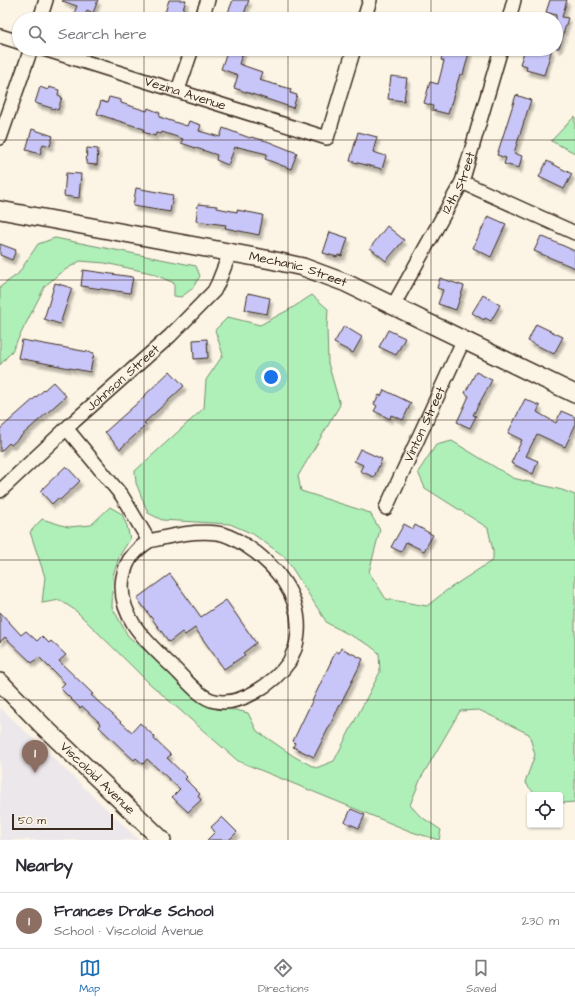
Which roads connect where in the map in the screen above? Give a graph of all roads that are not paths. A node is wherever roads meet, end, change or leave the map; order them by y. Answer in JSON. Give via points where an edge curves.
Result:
{"nodes":[{"id":1,"x":46,"y":0,"type":"edge"},
{"id":2,"x":208,"y":0,"type":"edge"},
{"id":3,"x":370,"y":0,"type":"edge"},
{"id":4,"x":514,"y":0,"type":"edge"},
{"id":5,"x":42,"y":12,"type":"edge"},
{"id":6,"x":204,"y":12,"type":"edge"},
{"id":7,"x":366,"y":12,"type":"edge"},
{"id":8,"x":511,"y":12,"type":"edge"},
{"id":9,"x":0,"y":36,"type":"edge"},
{"id":10,"x":12,"y":40,"type":"edge"},
{"id":11,"x":29,"y":56,"type":"edge"},
{"id":12,"x":67,"y":56,"type":"edge"},
{"id":13,"x":190,"y":56,"type":"edge"},
{"id":14,"x":352,"y":56,"type":"edge"},
{"id":15,"x":499,"y":56,"type":"edge"},
{"id":16,"x":178,"y":90,"type":"junction"},
{"id":17,"x":0,"y":138,"type":"edge"},
{"id":18,"x":462,"y":182,"type":"junction"},
{"id":19,"x":0,"y":210,"type":"edge"},
{"id":20,"x":575,"y":233,"type":"edge"},
{"id":21,"x":230,"y":252,"type":"junction"},
{"id":22,"x":393,"y":306,"type":"junction"},
{"id":23,"x":463,"y":341,"type":"junction"},
{"id":24,"x":575,"y":394,"type":"edge"},
{"id":25,"x":67,"y":429,"type":"junction"},
{"id":26,"x":0,"y":491,"type":"edge"},
{"id":27,"x":386,"y":508,"type":"dead end"},
{"id":28,"x":149,"y":541,"type":"junction"},
{"id":29,"x":0,"y":682,"type":"edge"},
{"id":30,"x":162,"y":840,"type":"edge"}],
"edges":[{"from":1,"to":5,"type":"street"},
{"from":2,"to":6,"type":"street"},
{"from":3,"to":7,"type":"street"},
{"from":4,"to":8,"type":"street"},
{"from":9,"to":10,"type":"street"},
{"from":11,"to":17,"type":"street"},
{"from":12,"to":16,"type":"street","name":"Vezina Avenue"},
{"from":13,"to":16,"type":"street"},
{"from":14,"to":16,"type":"street","name":"Vezina Avenue","via":[[327,138]]},
{"from":15,"to":18,"type":"street","name":"12th Street"},
{"from":18,"to":20,"type":"street"},
{"from":18,"to":22,"type":"street","name":"12th Street"},
{"from":19,"to":21,"type":"main road","name":"Mechanic Street"},
{"from":21,"to":22,"type":"main road","name":"Mechanic Street","via":[[303,267],[346,283]]},
{"from":21,"to":25,"type":"street","name":"Johnson Street","via":[[214,291],[170,336]]},
{"from":22,"to":23,"type":"main road","name":"Mechanic Street"},
{"from":23,"to":24,"type":"main road","name":"Mechanic Street"},
{"from":23,"to":27,"type":"street","name":"Vinton Street"},
{"from":25,"to":26,"type":"street","name":"Johnson Street"},
{"from":25,"to":28,"type":"street","via":[[122,496]]},
{"from":28,"to":28,"type":"street","via":[[132,555],[125,567],[122,583],[123,605],[132,623],[151,646],[203,696],[214,701],[230,702],[251,694],[271,682],[289,662],[296,646],[298,626],[296,607],[278,572],[259,554],[238,540],[219,533],[199,532]]},
{"from":29,"to":30,"type":"main road","name":"Viscoloid Avenue","via":[[42,726]]}]}
